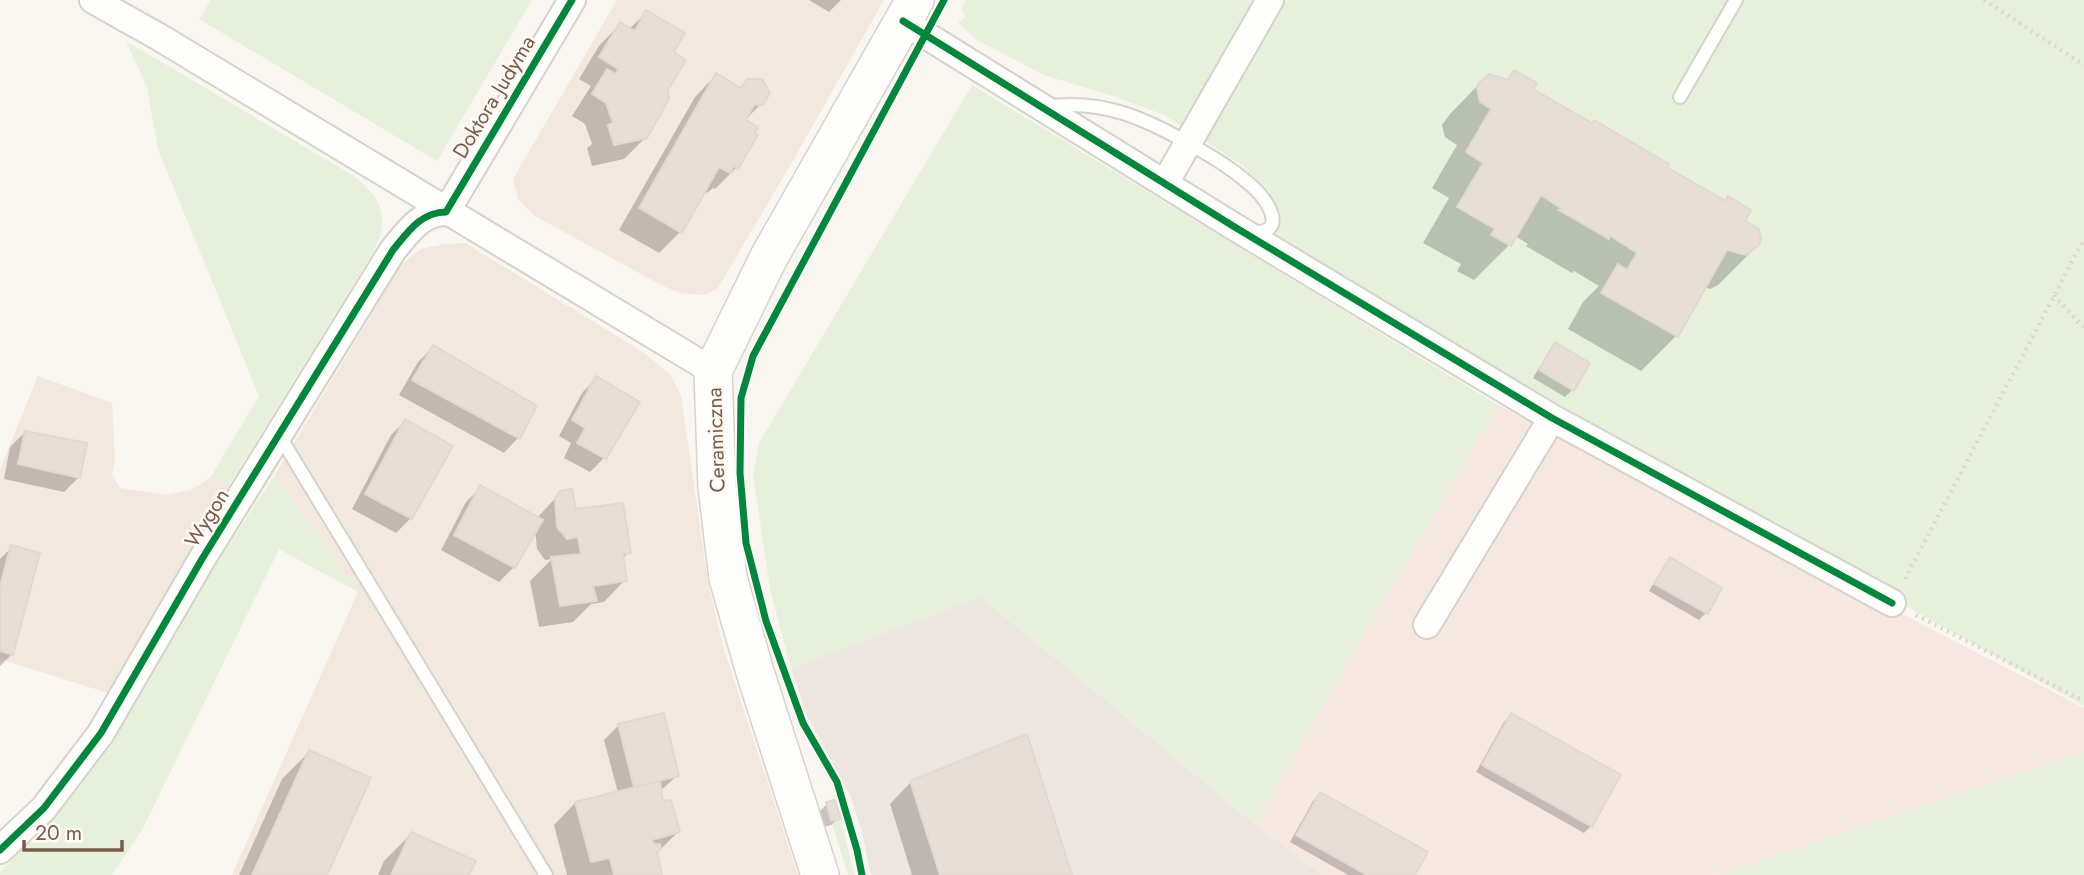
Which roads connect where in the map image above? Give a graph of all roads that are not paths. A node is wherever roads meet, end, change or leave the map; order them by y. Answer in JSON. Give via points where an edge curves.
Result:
{"nodes":[{"id":1,"x":93,"y":0,"type":"edge"},
{"id":2,"x":572,"y":0,"type":"edge"},
{"id":3,"x":1270,"y":0,"type":"edge"},
{"id":4,"x":1736,"y":0,"type":"edge"},
{"id":5,"x":909,"y":11,"type":"edge"},
{"id":6,"x":1680,"y":97,"type":"dead end"},
{"id":7,"x":1042,"y":107,"type":"junction"},
{"id":8,"x":1188,"y":143,"type":"junction"},
{"id":9,"x":1165,"y":183,"type":"junction"},
{"id":10,"x":446,"y":212,"type":"junction"},
{"id":11,"x":1233,"y":226,"type":"junction"},
{"id":12,"x":713,"y":371,"type":"junction"},
{"id":13,"x":1552,"y":418,"type":"junction"},
{"id":14,"x":279,"y":435,"type":"junction"},
{"id":15,"x":1892,"y":603,"type":"road end"},
{"id":16,"x":1427,"y":625,"type":"dead end"},
{"id":17,"x":0,"y":850,"type":"edge"},
{"id":18,"x":546,"y":875,"type":"edge"},
{"id":19,"x":820,"y":875,"type":"edge"}],
"edges":[{"from":1,"to":10,"type":"street"},
{"from":2,"to":10,"type":"street","name":"Doktora Judyma"},
{"from":3,"to":8,"type":"street"},
{"from":4,"to":6,"type":"lane"},
{"from":5,"to":7,"type":"street"},
{"from":5,"to":12,"type":"street","name":"Ceramiczna","via":[[769,257]]},
{"from":7,"to":8,"type":"lane","via":[[1077,104],[1119,110]]},
{"from":7,"to":9,"type":"street"},
{"from":8,"to":9,"type":"street"},
{"from":8,"to":11,"type":"lane","via":[[1257,190],[1268,204],[1273,216],[1267,230]]},
{"from":9,"to":11,"type":"street"},
{"from":10,"to":12,"type":"street"},
{"from":10,"to":14,"type":"street","name":"Wygon","via":[[435,212],[416,223],[393,250]]},
{"from":11,"to":13,"type":"street"},
{"from":12,"to":19,"type":"street","name":"Ceramiczna","via":[[717,487],[728,578]]},
{"from":13,"to":15,"type":"street"},
{"from":13,"to":16,"type":"street"},
{"from":14,"to":17,"type":"street","name":"Wygon","via":[[101,733],[44,808]]},
{"from":14,"to":18,"type":"lane"}]}
